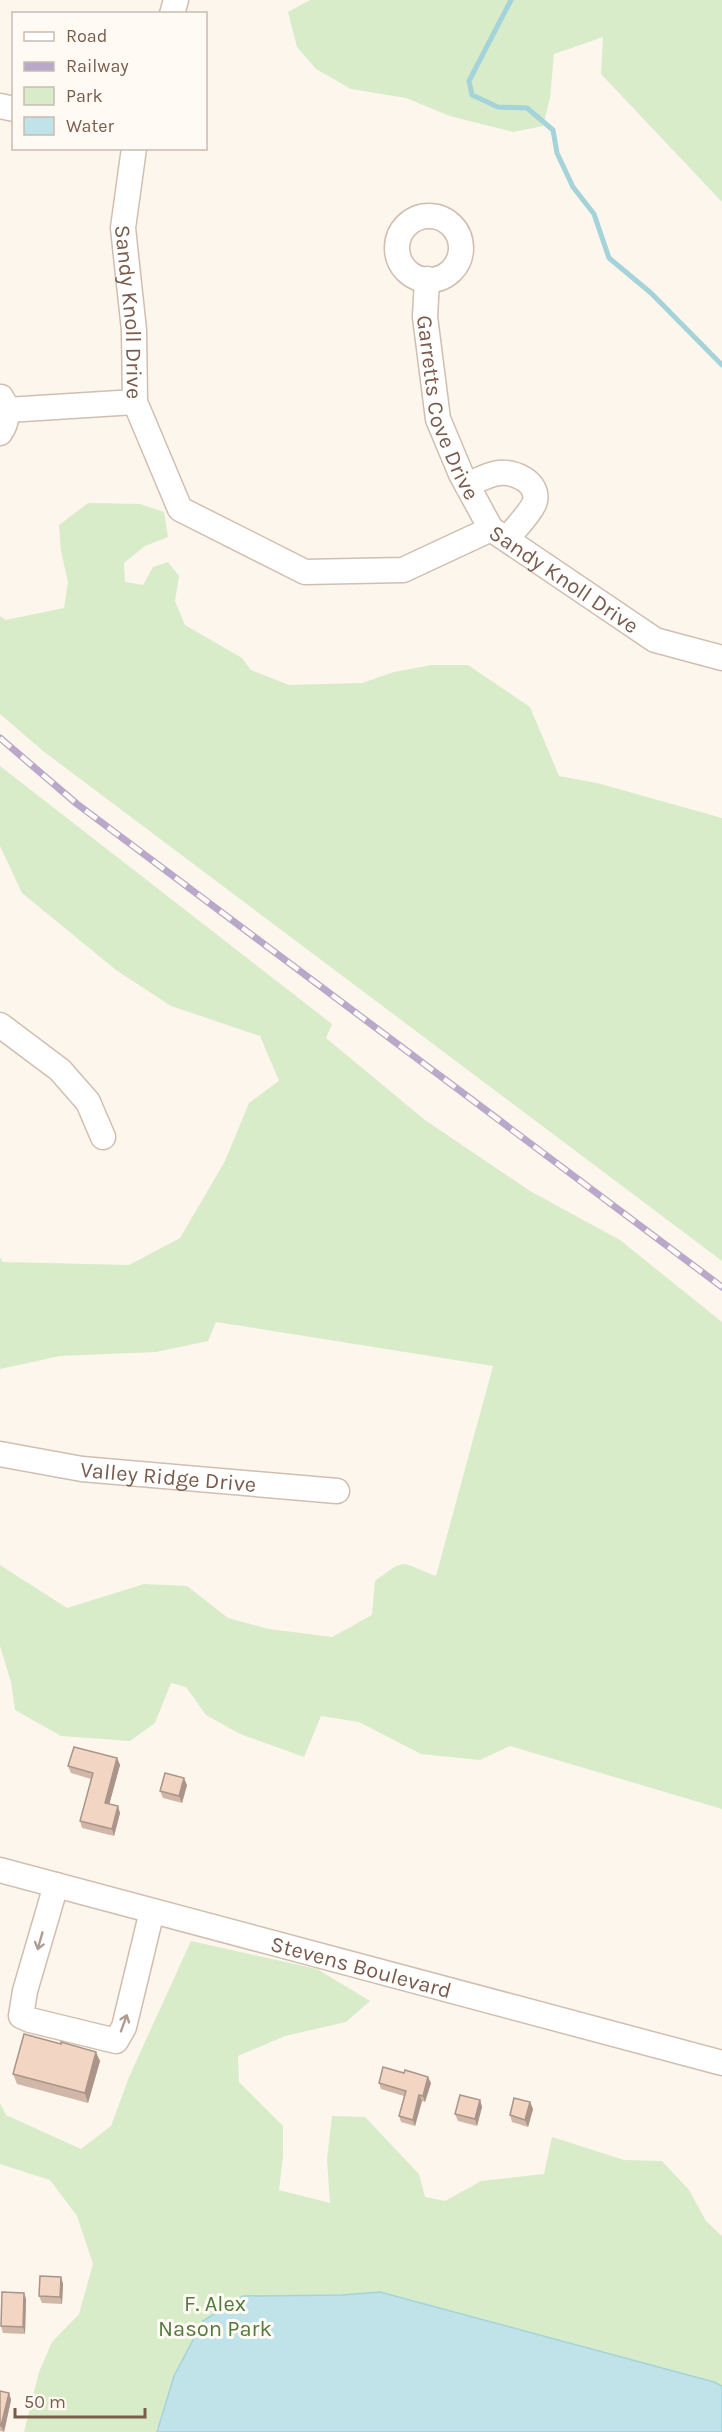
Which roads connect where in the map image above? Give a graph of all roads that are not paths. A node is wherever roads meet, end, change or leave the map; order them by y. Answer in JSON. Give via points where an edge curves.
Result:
{"nodes":[{"id":1,"x":134,"y":150,"type":"edge"},
{"id":2,"x":427,"y":279,"type":"dead end"},
{"id":3,"x":135,"y":402,"type":"junction"},
{"id":4,"x":3,"y":403,"type":"edge"},
{"id":5,"x":0,"y":433,"type":"edge"},
{"id":6,"x":467,"y":485,"type":"junction"},
{"id":7,"x":499,"y":534,"type":"junction"},
{"id":8,"x":722,"y":658,"type":"edge"},
{"id":9,"x":0,"y":1025,"type":"edge"},
{"id":10,"x":103,"y":1137,"type":"dead end"},
{"id":11,"x":0,"y":1454,"type":"edge"},
{"id":12,"x":337,"y":1491,"type":"dead end"},
{"id":13,"x":0,"y":1870,"type":"edge"},
{"id":14,"x":56,"y":1885,"type":"junction"},
{"id":15,"x":152,"y":1911,"type":"junction"},
{"id":16,"x":722,"y":2062,"type":"edge"}],
"edges":[{"from":1,"to":3,"type":"street","name":"Sandy Knoll Drive","via":[[123,228],[134,330]]},
{"from":2,"to":6,"type":"street","name":"Garretts Cove Drive","via":[[425,316],[438,419]]},
{"from":3,"to":4,"type":"street"},
{"from":3,"to":7,"type":"street","name":"Sandy Knoll Drive","via":[[180,508],[305,572],[403,570]]},
{"from":4,"to":5,"type":"street","via":[[6,420]]},
{"from":6,"to":7,"type":"street","name":"Garretts Cove Drive"},
{"from":6,"to":7,"type":"street","via":[[499,473],[522,477],[530,483],[535,503]]},
{"from":7,"to":8,"type":"street","name":"Sandy Knoll Drive","via":[[655,640]]},
{"from":9,"to":10,"type":"street","via":[[60,1070],[88,1102]]},
{"from":11,"to":12,"type":"street","name":"Valley Ridge Drive","via":[[82,1469]]},
{"from":13,"to":14,"type":"street","name":"Stevens Boulevard"},
{"from":14,"to":15,"type":"street","name":"Stevens Boulevard"},
{"from":14,"to":15,"type":"street","one_way":true,"via":[[25,1991],[21,2016],[30,2020],[116,2041],[124,2027]]},
{"from":15,"to":16,"type":"street","name":"Stevens Boulevard"}]}
